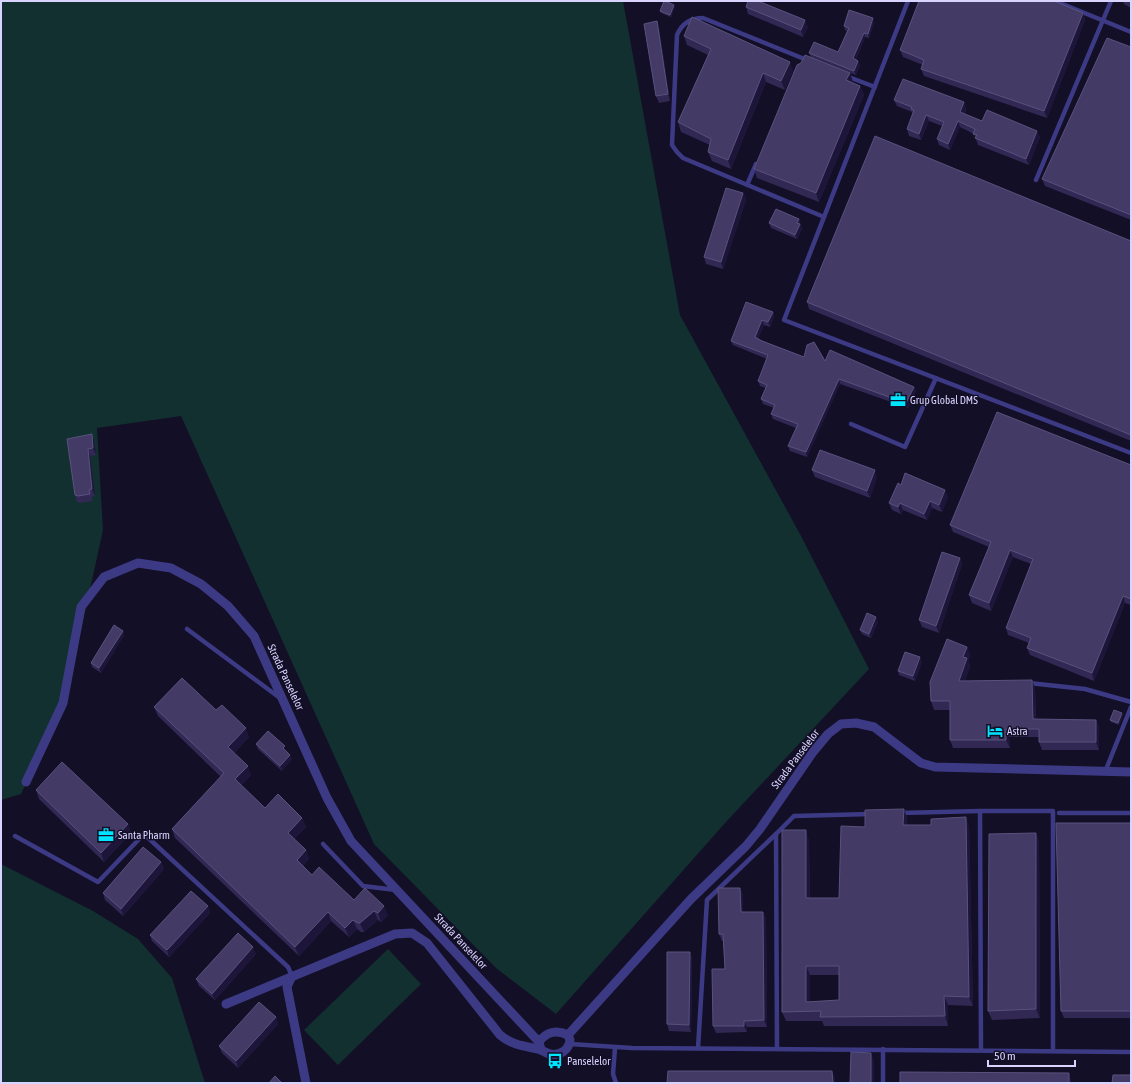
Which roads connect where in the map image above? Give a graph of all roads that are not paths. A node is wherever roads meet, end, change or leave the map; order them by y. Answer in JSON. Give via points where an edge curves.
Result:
{"nodes":[{"id":1,"x":908,"y":1,"type":"edge"},
{"id":2,"x":1055,"y":1,"type":"edge"},
{"id":3,"x":1111,"y":1,"type":"edge"},
{"id":4,"x":1103,"y":20,"type":"junction"},
{"id":5,"x":1131,"y":32,"type":"edge"},
{"id":6,"x":803,"y":58,"type":"junction"},
{"id":7,"x":810,"y":61,"type":"edge"},
{"id":8,"x":800,"y":65,"type":"edge"},
{"id":9,"x":839,"y":73,"type":"edge"},
{"id":10,"x":874,"y":87,"type":"junction"},
{"id":11,"x":759,"y":156,"type":"edge"},
{"id":12,"x":1036,"y":180,"type":"dead end"},
{"id":13,"x":747,"y":184,"type":"junction"},
{"id":14,"x":824,"y":217,"type":"junction"},
{"id":15,"x":936,"y":378,"type":"junction"},
{"id":16,"x":851,"y":424,"type":"dead end"},
{"id":17,"x":1131,"y":453,"type":"edge"},
{"id":18,"x":187,"y":629,"type":"dead end"},
{"id":19,"x":1021,"y":684,"type":"edge"},
{"id":20,"x":284,"y":702,"type":"junction"},
{"id":21,"x":1131,"y":702,"type":"edge"},
{"id":22,"x":1131,"y":707,"type":"edge"},
{"id":23,"x":1105,"y":772,"type":"junction"},
{"id":24,"x":1131,"y":772,"type":"edge"},
{"id":25,"x":26,"y":782,"type":"dead end"},
{"id":26,"x":980,"y":811,"type":"junction"},
{"id":27,"x":1058,"y":813,"type":"dead end"},
{"id":28,"x":1131,"y":813,"type":"edge"},
{"id":29,"x":879,"y":814,"type":"edge"},
{"id":30,"x":895,"y":814,"type":"edge"},
{"id":31,"x":776,"y":834,"type":"junction"},
{"id":32,"x":15,"y":836,"type":"dead end"},
{"id":33,"x":323,"y":844,"type":"dead end"},
{"id":34,"x":396,"y":890,"type":"junction"},
{"id":35,"x":292,"y":976,"type":"junction"},
{"id":36,"x":226,"y":1004,"type":"dead end"},
{"id":37,"x":569,"y":1040,"type":"junction"},
{"id":38,"x":540,"y":1046,"type":"junction"},
{"id":39,"x":615,"y":1048,"type":"junction"},
{"id":40,"x":698,"y":1048,"type":"junction"},
{"id":41,"x":777,"y":1048,"type":"junction"},
{"id":42,"x":883,"y":1049,"type":"junction"},
{"id":43,"x":981,"y":1050,"type":"junction"},
{"id":44,"x":1053,"y":1050,"type":"junction"},
{"id":45,"x":1131,"y":1052,"type":"edge"},
{"id":46,"x":306,"y":1083,"type":"edge"},
{"id":47,"x":616,"y":1083,"type":"edge"},
{"id":48,"x":883,"y":1083,"type":"edge"}],
"edges":[{"from":1,"to":10,"type":"lane"},
{"from":2,"to":4,"type":"lane"},
{"from":3,"to":4,"type":"lane"},
{"from":4,"to":5,"type":"lane"},
{"from":4,"to":12,"type":"lane"},
{"from":6,"to":7,"type":"lane"},
{"from":6,"to":8,"type":"lane"},
{"from":6,"to":13,"type":"lane","via":[[703,18],[685,23],[677,35],[672,144],[683,158]]},
{"from":9,"to":10,"type":"lane"},
{"from":10,"to":14,"type":"lane"},
{"from":11,"to":13,"type":"lane"},
{"from":13,"to":14,"type":"lane"},
{"from":14,"to":15,"type":"lane","via":[[784,320]]},
{"from":15,"to":16,"type":"lane","via":[[905,447]]},
{"from":15,"to":17,"type":"lane"},
{"from":18,"to":20,"type":"lane"},
{"from":19,"to":21,"type":"lane","via":[[1085,689]]},
{"from":20,"to":25,"type":"street","name":"Strada Panselelor","via":[[254,636],[228,606],[202,584],[171,568],[138,563],[104,577],[81,607],[63,703]]},
{"from":20,"to":34,"type":"street","name":"Strada Panselelor","via":[[327,798],[351,841]]},
{"from":22,"to":23,"type":"lane"},
{"from":23,"to":24,"type":"street","name":"Strada Panselelor"},
{"from":23,"to":37,"type":"street","name":"Strada Panselelor","via":[[935,767],[921,763],[874,726],[841,724],[828,734],[813,752],[746,846],[686,904]]},
{"from":26,"to":30,"type":"lane"},
{"from":26,"to":43,"type":"lane"},
{"from":26,"to":44,"type":"lane","via":[[1053,811]]},
{"from":27,"to":28,"type":"lane"},
{"from":29,"to":31,"type":"lane","via":[[794,816]]},
{"from":31,"to":40,"type":"lane","via":[[707,900]]},
{"from":31,"to":41,"type":"lane"},
{"from":32,"to":35,"type":"lane","via":[[98,882],[144,834],[288,967]]},
{"from":33,"to":34,"type":"lane","via":[[363,886]]},
{"from":34,"to":38,"type":"street","name":"Strada Panselelor"},
{"from":35,"to":36,"type":"street","name":"Strada Panselelor"},
{"from":35,"to":38,"type":"street","name":"Strada Panselelor","via":[[395,934],[412,933],[427,943],[500,1036],[508,1042]]},
{"from":35,"to":46,"type":"street","via":[[287,987]]},
{"from":37,"to":38,"type":"street","via":[[553,1032],[544,1036]]},
{"from":37,"to":38,"type":"street","name":"Strada Panselelor","via":[[563,1052],[550,1054]]},
{"from":37,"to":39,"type":"lane"},
{"from":39,"to":40,"type":"lane"},
{"from":39,"to":47,"type":"lane","via":[[613,1074]]},
{"from":40,"to":41,"type":"lane"},
{"from":41,"to":42,"type":"lane"},
{"from":42,"to":43,"type":"lane"},
{"from":42,"to":48,"type":"lane"},
{"from":43,"to":44,"type":"lane"},
{"from":44,"to":45,"type":"lane"}]}
